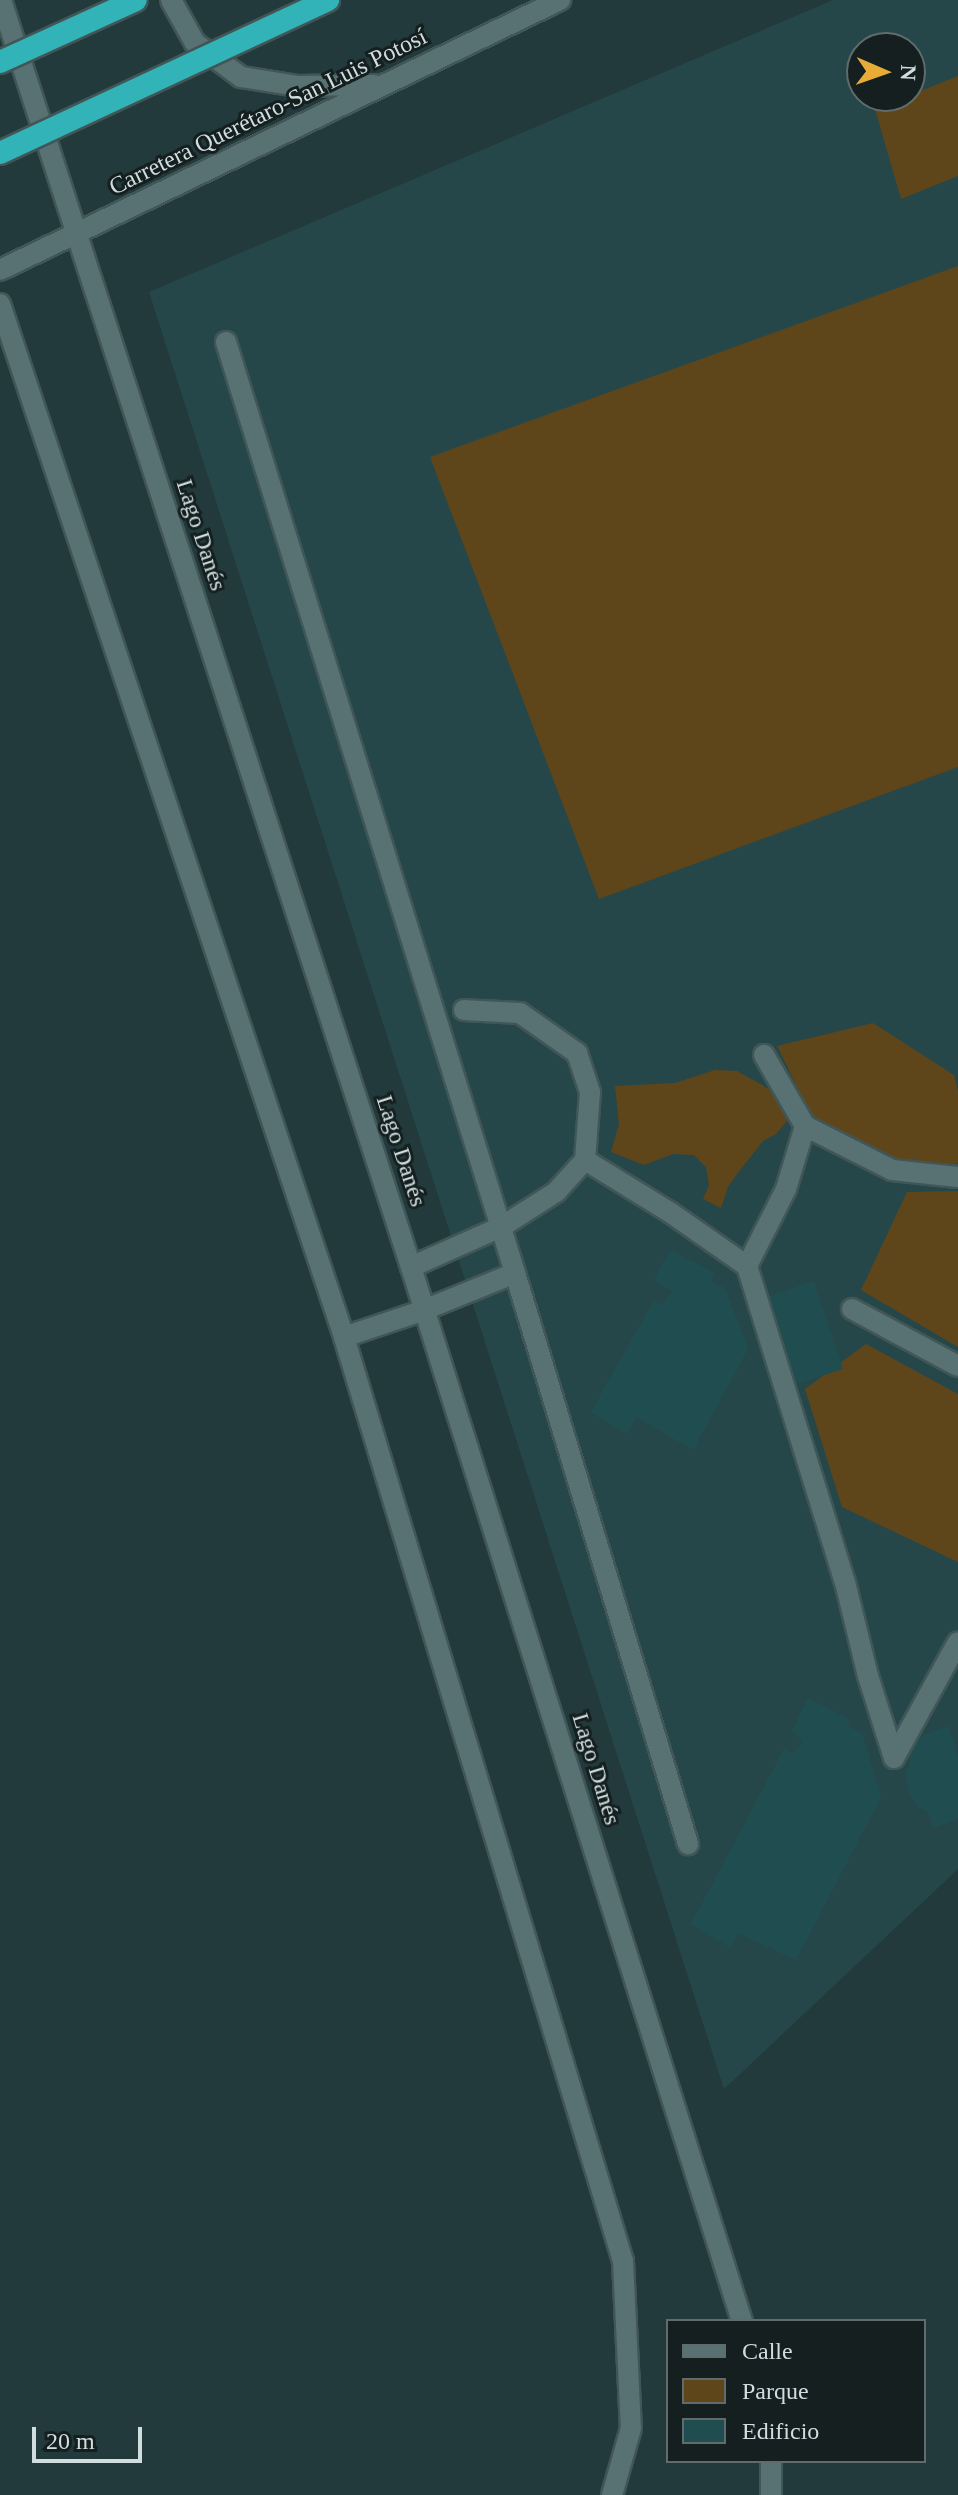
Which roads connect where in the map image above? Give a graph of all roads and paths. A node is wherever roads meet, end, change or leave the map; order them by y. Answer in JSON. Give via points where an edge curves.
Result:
{"nodes":[{"id":1,"x":1,"y":0,"type":"edge"},
{"id":2,"x":136,"y":0,"type":"edge"},
{"id":3,"x":171,"y":0,"type":"edge"},
{"id":4,"x":328,"y":0,"type":"edge"},
{"id":5,"x":560,"y":0,"type":"edge"},
{"id":6,"x":0,"y":62,"type":"edge"},
{"id":7,"x":378,"y":85,"type":"junction"},
{"id":8,"x":0,"y":153,"type":"edge"},
{"id":9,"x":77,"y":234,"type":"junction"},
{"id":10,"x":0,"y":270,"type":"edge"},
{"id":11,"x":0,"y":304,"type":"edge"},
{"id":12,"x":226,"y":342,"type":"dead end"},
{"id":13,"x":464,"y":1010,"type":"dead end"},
{"id":14,"x":764,"y":1055,"type":"dead end"},
{"id":15,"x":805,"y":1126,"type":"junction"},
{"id":16,"x":585,"y":1160,"type":"junction"},
{"id":17,"x":958,"y":1177,"type":"edge"},
{"id":18,"x":501,"y":1227,"type":"junction"},
{"id":19,"x":747,"y":1266,"type":"junction"},
{"id":20,"x":411,"y":1267,"type":"junction"},
{"id":21,"x":515,"y":1273,"type":"junction"},
{"id":22,"x":852,"y":1309,"type":"dead end"},
{"id":23,"x":424,"y":1310,"type":"junction"},
{"id":24,"x":344,"y":1337,"type":"junction"},
{"id":25,"x":958,"y":1366,"type":"edge"},
{"id":26,"x":958,"y":1642,"type":"edge"},
{"id":27,"x":688,"y":1844,"type":"dead end"},
{"id":28,"x":741,"y":2319,"type":"edge"},
{"id":29,"x":771,"y":2463,"type":"edge"},
{"id":30,"x":612,"y":2495,"type":"edge"},
{"id":31,"x":771,"y":2495,"type":"edge"}],
"edges":[{"from":1,"to":9,"type":"street","name":"Lago Danés"},
{"from":2,"to":6,"type":"highway","bridge":true},
{"from":3,"to":7,"type":"street","via":[[195,43],[241,77],[298,86]]},
{"from":4,"to":8,"type":"highway","bridge":true},
{"from":5,"to":7,"type":"street","name":"Carretera Querétaro-San Luis Potosí"},
{"from":7,"to":9,"type":"street","name":"Carretera Querétaro-San Luis Potosí"},
{"from":9,"to":10,"type":"street","name":"Carretera Querétaro-San Luis Potosí"},
{"from":9,"to":20,"type":"street","name":"Lago Danés"},
{"from":11,"to":24,"type":"street"},
{"from":12,"to":18,"type":"street"},
{"from":13,"to":16,"type":"street","via":[[520,1013],[577,1053],[590,1092]]},
{"from":14,"to":15,"type":"street"},
{"from":15,"to":17,"type":"street","via":[[892,1170]]},
{"from":15,"to":19,"type":"street","via":[[786,1189]]},
{"from":16,"to":18,"type":"street","via":[[556,1192]]},
{"from":16,"to":19,"type":"street"},
{"from":18,"to":20,"type":"street"},
{"from":18,"to":21,"type":"street"},
{"from":19,"to":26,"type":"street","via":[[894,1758]]},
{"from":20,"to":23,"type":"street","name":"Lago Danés"},
{"from":21,"to":23,"type":"street"},
{"from":21,"to":27,"type":"street"},
{"from":22,"to":25,"type":"street"},
{"from":23,"to":24,"type":"street"},
{"from":23,"to":28,"type":"street","name":"Lago Danés"},
{"from":24,"to":30,"type":"street","via":[[623,2261],[631,2428]]},
{"from":29,"to":31,"type":"street"}]}
